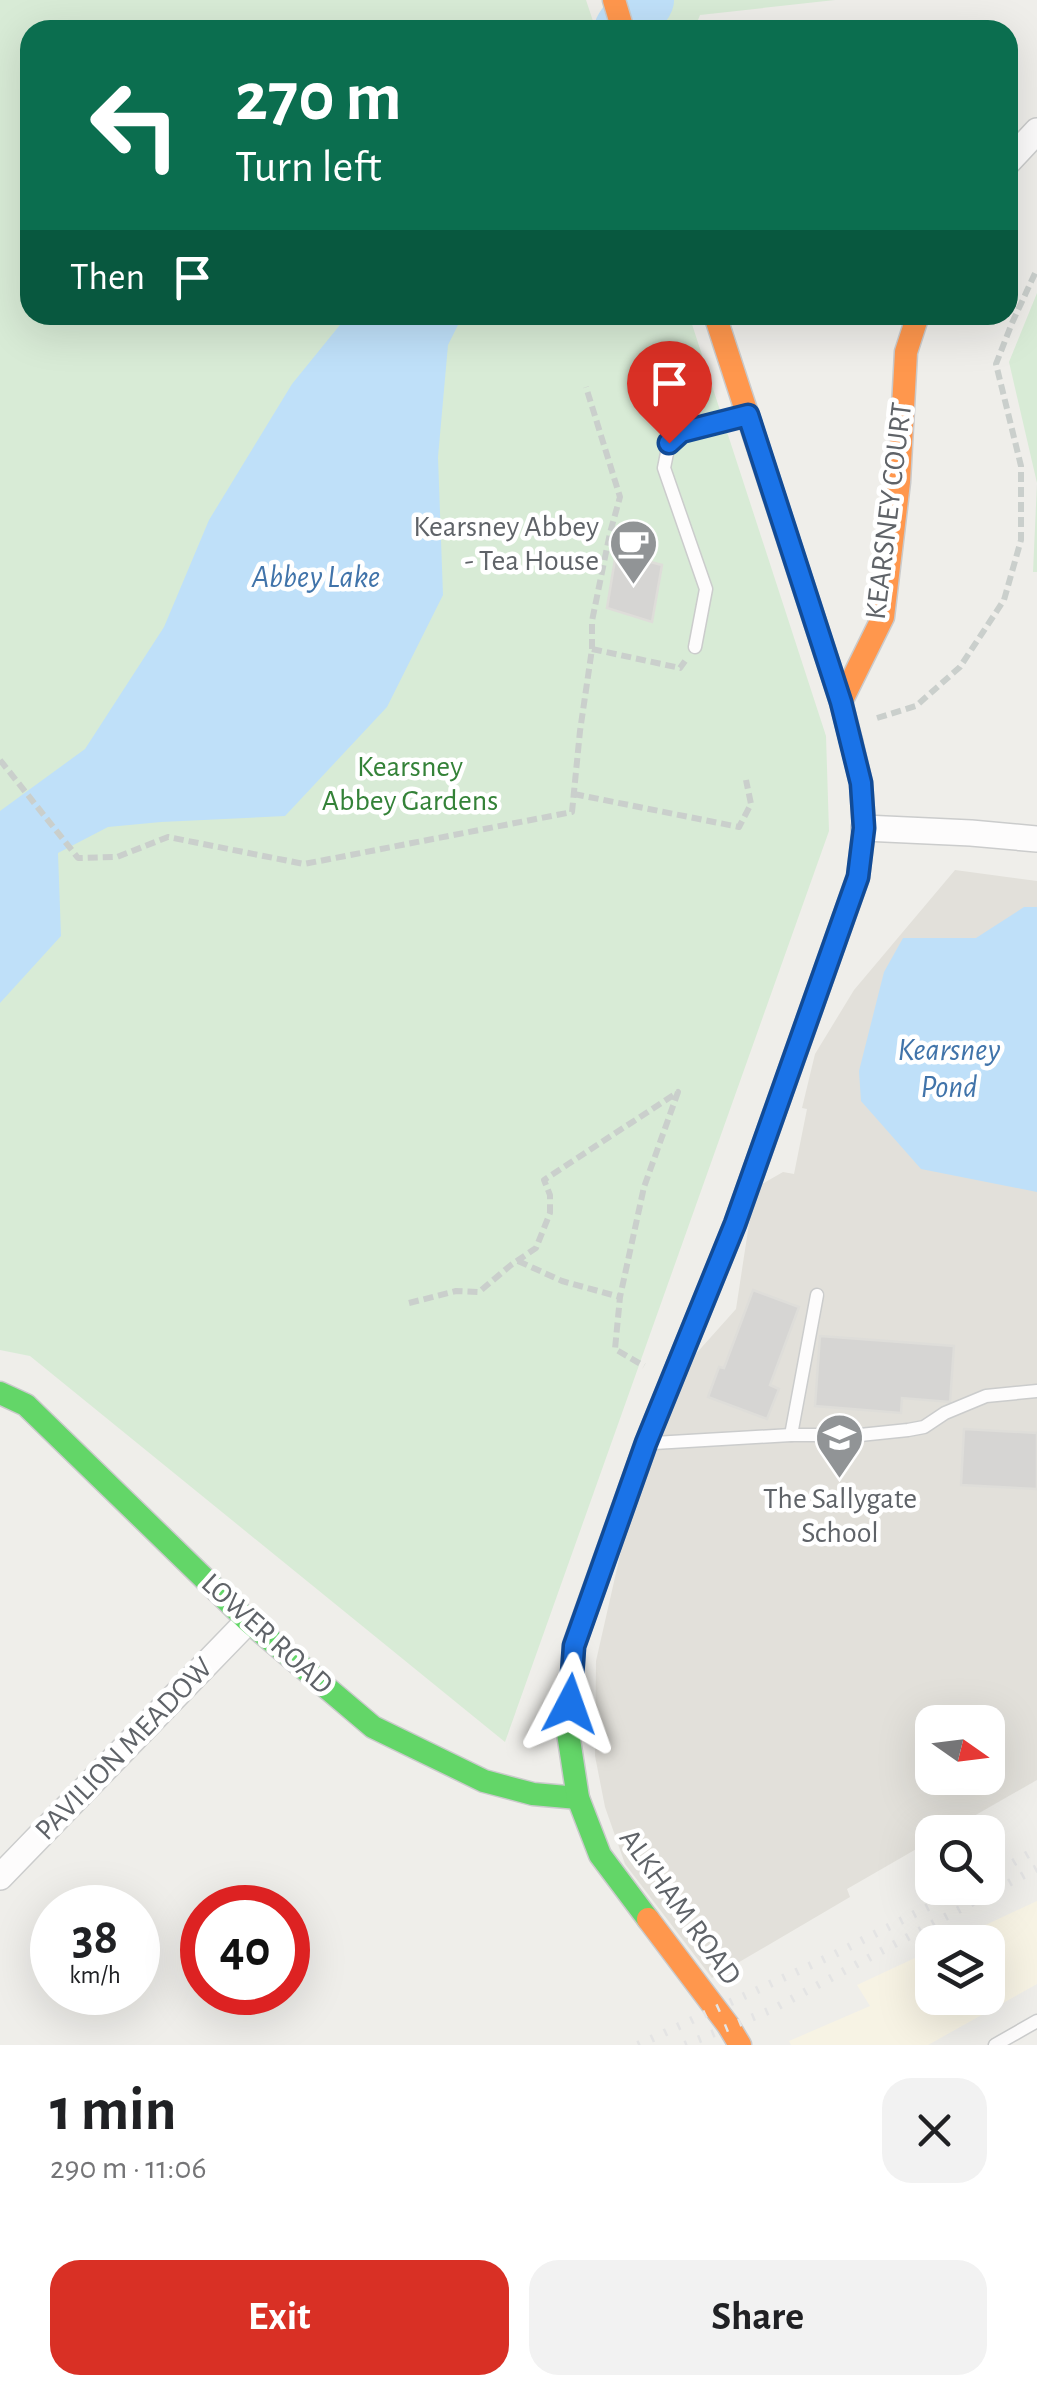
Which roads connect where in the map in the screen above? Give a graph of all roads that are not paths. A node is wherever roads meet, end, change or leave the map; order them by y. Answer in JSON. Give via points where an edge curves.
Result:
{"nodes":[{"id":1,"x":1037,"y":131,"type":"edge"},
{"id":2,"x":1018,"y":151,"type":"edge"},
{"id":3,"x":719,"y":325,"type":"edge"},
{"id":4,"x":915,"y":325,"type":"edge"},
{"id":5,"x":748,"y":415,"type":"junction"},
{"id":6,"x":695,"y":647,"type":"road end"},
{"id":7,"x":841,"y":702,"type":"junction"},
{"id":8,"x":864,"y":828,"type":"junction"},
{"id":9,"x":1037,"y":839,"type":"edge"},
{"id":10,"x":816,"y":1296,"type":"dead end"},
{"id":11,"x":1037,"y":1391,"type":"edge"},
{"id":12,"x":0,"y":1393,"type":"edge"},
{"id":13,"x":791,"y":1435,"type":"junction"},
{"id":14,"x":646,"y":1443,"type":"junction"},
{"id":15,"x":248,"y":1621,"type":"junction"},
{"id":16,"x":578,"y":1798,"type":"junction"},
{"id":17,"x":0,"y":1877,"type":"edge"},
{"id":18,"x":1037,"y":2021,"type":"edge"},
{"id":19,"x":740,"y":2045,"type":"edge"},
{"id":20,"x":995,"y":2045,"type":"edge"}],
"edges":[{"from":1,"to":2,"type":"street"},
{"from":3,"to":5,"type":"street","name":"ALKHAM ROAD"},
{"from":4,"to":7,"type":"street","name":"KEARSNEY COURT","via":[[906,352],[883,618]]},
{"from":5,"to":6,"type":"lane","via":[[681,432],[669,443],[664,468],[706,589]]},
{"from":5,"to":7,"type":"street","name":"ALKHAM ROAD"},
{"from":7,"to":8,"type":"street","name":"ALKHAM ROAD","via":[[861,783]]},
{"from":8,"to":9,"type":"street"},
{"from":8,"to":14,"type":"street","name":"ALKHAM ROAD","via":[[858,877],[735,1224]]},
{"from":10,"to":13,"type":"lane"},
{"from":11,"to":13,"type":"lane","via":[[986,1396],[908,1430]]},
{"from":12,"to":15,"type":"street","name":"LOWER ROAD","via":[[26,1404]]},
{"from":13,"to":14,"type":"lane"},
{"from":14,"to":16,"type":"street","name":"ALKHAM ROAD","via":[[574,1646],[568,1732]]},
{"from":15,"to":16,"type":"street","name":"LOWER ROAD","via":[[373,1727],[484,1781]]},
{"from":15,"to":17,"type":"street","name":"PAVILION MEADOW"},
{"from":16,"to":19,"type":"street","name":"ALKHAM ROAD","via":[[600,1855]]},
{"from":18,"to":20,"type":"lane"}]}
